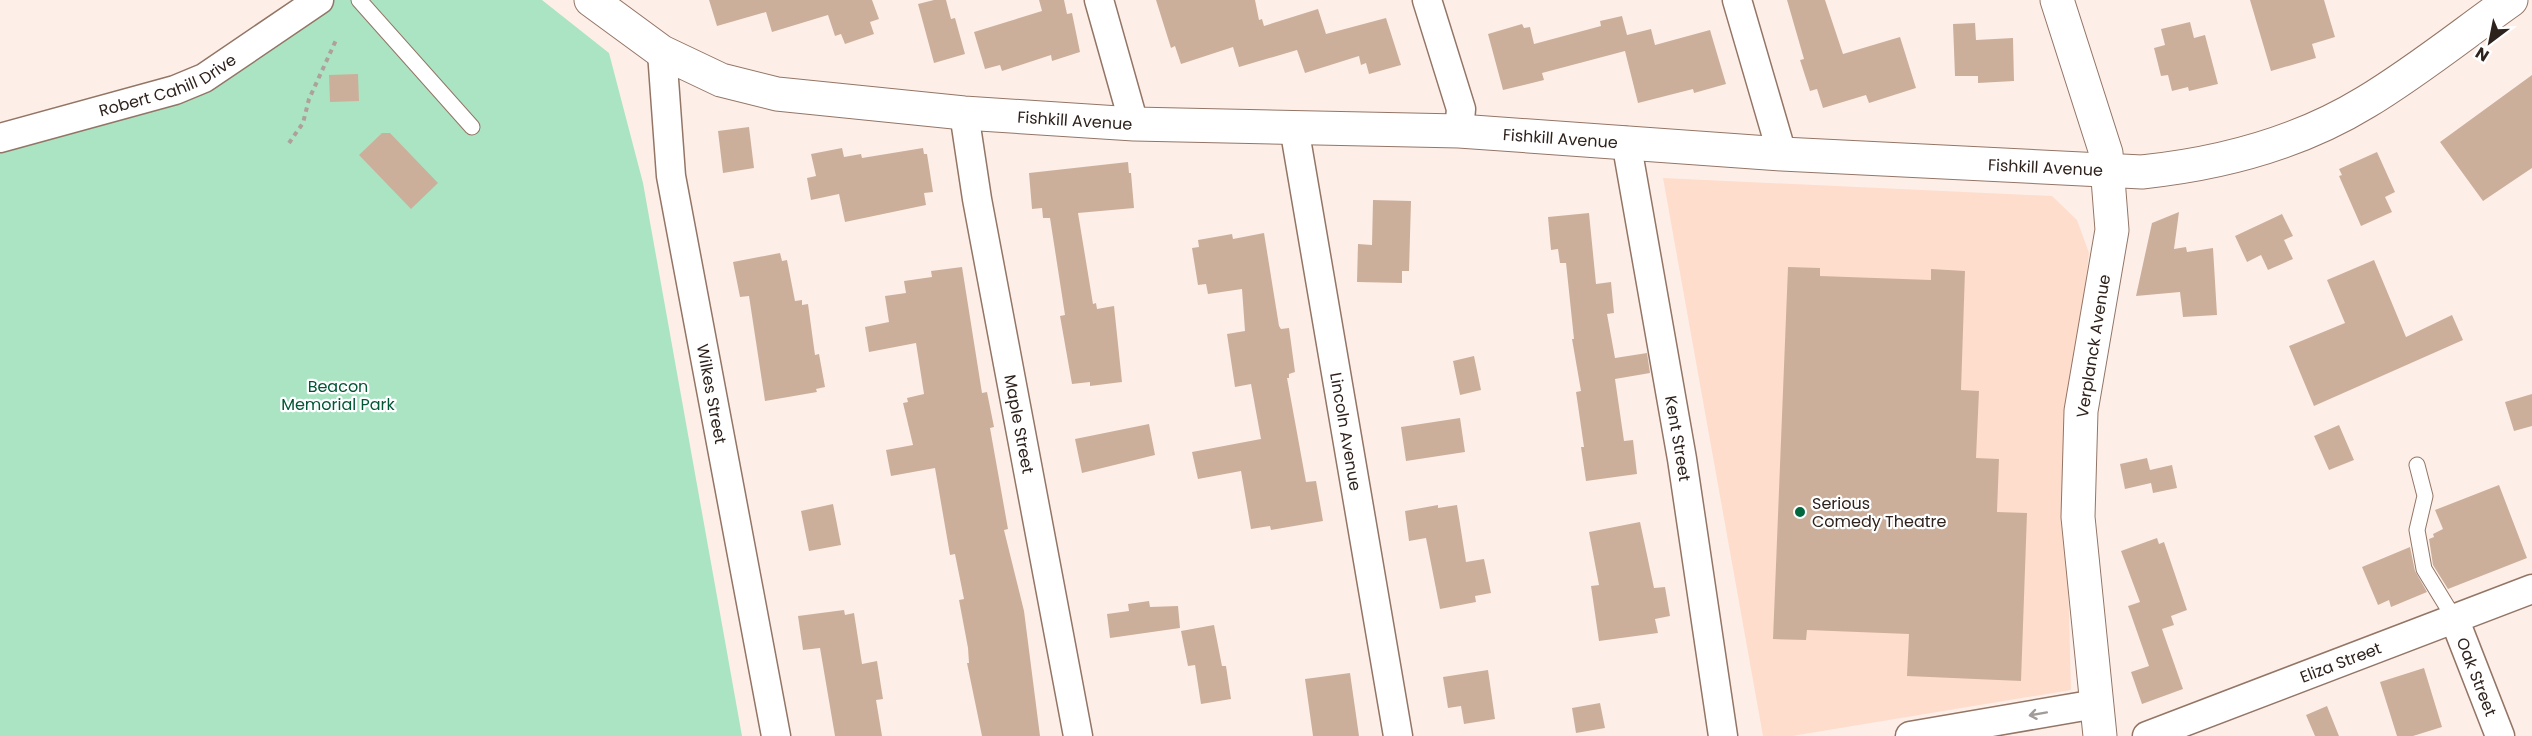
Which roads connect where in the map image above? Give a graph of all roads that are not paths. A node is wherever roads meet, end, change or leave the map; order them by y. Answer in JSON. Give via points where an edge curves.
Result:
{"nodes":[{"id":1,"x":359,"y":0,"type":"edge"},
{"id":2,"x":591,"y":0,"type":"edge"},
{"id":3,"x":1099,"y":0,"type":"edge"},
{"id":4,"x":1427,"y":0,"type":"edge"},
{"id":5,"x":1737,"y":0,"type":"edge"},
{"id":6,"x":2057,"y":0,"type":"edge"},
{"id":7,"x":2511,"y":0,"type":"edge"},
{"id":8,"x":311,"y":2,"type":"edge"},
{"id":9,"x":662,"y":52,"type":"junction"},
{"id":10,"x":964,"y":113,"type":"junction"},
{"id":11,"x":1134,"y":124,"type":"junction"},
{"id":12,"x":472,"y":127,"type":"dead end"},
{"id":13,"x":1294,"y":127,"type":"junction"},
{"id":14,"x":1459,"y":131,"type":"junction"},
{"id":15,"x":0,"y":138,"type":"edge"},
{"id":16,"x":1626,"y":141,"type":"junction"},
{"id":17,"x":1782,"y":154,"type":"junction"},
{"id":18,"x":2107,"y":171,"type":"junction"},
{"id":19,"x":2417,"y":465,"type":"dead end"},
{"id":20,"x":2532,"y":589,"type":"edge"},
{"id":21,"x":2454,"y":618,"type":"junction"},
{"id":22,"x":2096,"y":704,"type":"junction"},
{"id":23,"x":776,"y":736,"type":"edge"},
{"id":24,"x":1078,"y":736,"type":"edge"},
{"id":25,"x":1398,"y":736,"type":"edge"},
{"id":26,"x":1723,"y":736,"type":"edge"},
{"id":27,"x":1910,"y":736,"type":"edge"},
{"id":28,"x":2100,"y":736,"type":"edge"},
{"id":29,"x":2147,"y":736,"type":"edge"},
{"id":30,"x":2500,"y":736,"type":"edge"}],
"edges":[{"from":1,"to":12,"type":"lane"},
{"from":2,"to":9,"type":"main road","name":"Fishkill Avenue"},
{"from":3,"to":11,"type":"street"},
{"from":4,"to":14,"type":"street","via":[[1461,109]]},
{"from":5,"to":17,"type":"street"},
{"from":6,"to":18,"type":"main road","name":"Verplanck Avenue","via":[[2106,153]]},
{"from":7,"to":18,"type":"main road","name":"Fishkill Avenue","via":[[2366,102],[2294,138],[2188,167]]},
{"from":8,"to":15,"type":"street","name":"Robert Cahill Drive","via":[[204,78],[175,90]]},
{"from":9,"to":10,"type":"main road","name":"Fishkill Avenue","via":[[722,80],[777,93]]},
{"from":9,"to":23,"type":"street","name":"Wilkes Street","via":[[671,176]]},
{"from":10,"to":11,"type":"main road","name":"Fishkill Avenue"},
{"from":10,"to":24,"type":"street","name":"Maple Street"},
{"from":11,"to":13,"type":"main road","name":"Fishkill Avenue"},
{"from":13,"to":14,"type":"main road","name":"Fishkill Avenue"},
{"from":13,"to":25,"type":"street","name":"Lincoln Avenue"},
{"from":14,"to":16,"type":"main road","name":"Fishkill Avenue"},
{"from":16,"to":17,"type":"main road","name":"Fishkill Avenue"},
{"from":16,"to":26,"type":"street","name":"Kent Street","via":[[1682,459]]},
{"from":17,"to":18,"type":"main road","name":"Fishkill Avenue"},
{"from":18,"to":22,"type":"main road","name":"Verplanck Avenue","via":[[2112,230],[2081,411],[2078,517]]},
{"from":19,"to":21,"type":"lane","via":[[2425,496],[2417,530],[2424,569]]},
{"from":20,"to":21,"type":"street","name":"Eliza Street"},
{"from":21,"to":29,"type":"street","name":"Eliza Street"},
{"from":21,"to":30,"type":"street","name":"Oak Street"},
{"from":22,"to":27,"type":"street","one_way":true},
{"from":22,"to":28,"type":"main road","name":"Verplanck Avenue"}]}
